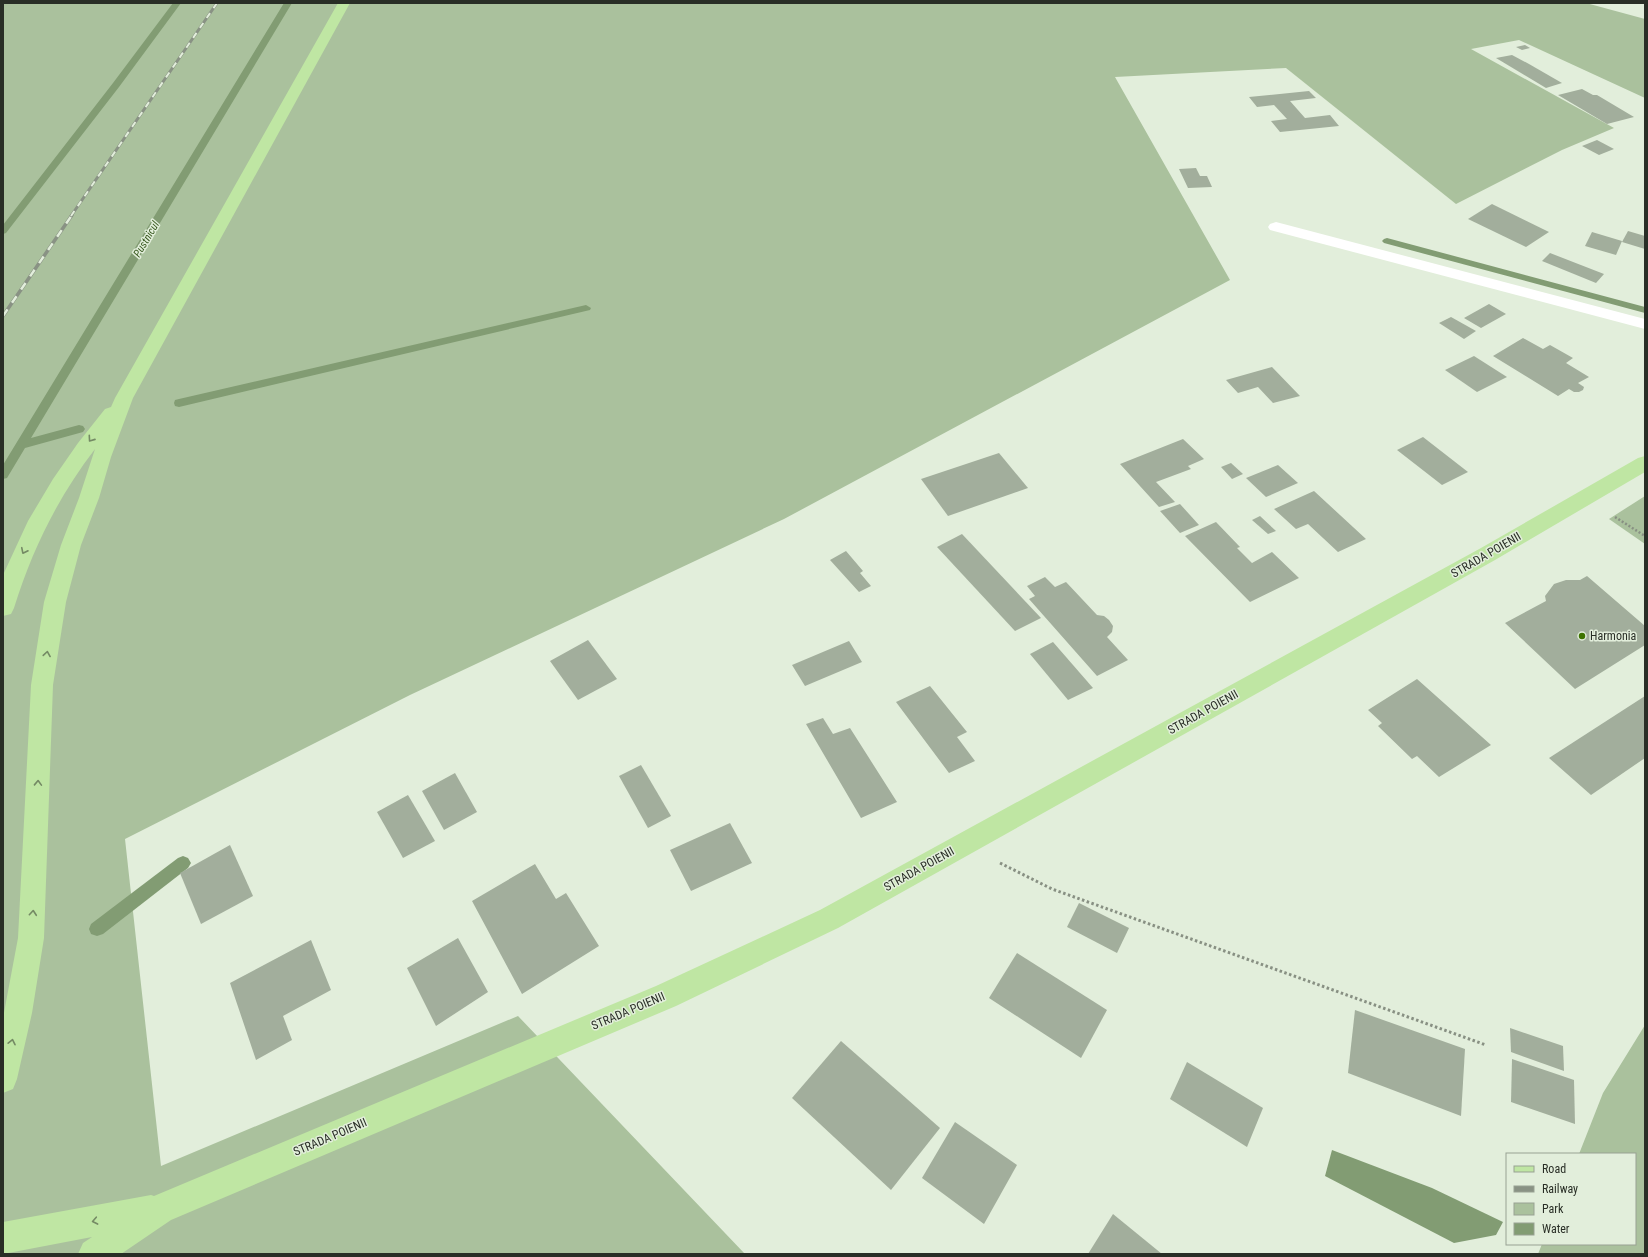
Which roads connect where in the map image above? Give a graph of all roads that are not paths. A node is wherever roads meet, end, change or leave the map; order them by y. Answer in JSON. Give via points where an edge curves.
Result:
{"nodes":[{"id":1,"x":344,"y":3,"type":"edge"},
{"id":2,"x":1276,"y":228,"type":"dead end"},
{"id":3,"x":1645,"y":324,"type":"edge"},
{"id":4,"x":124,"y":398,"type":"junction"},
{"id":5,"x":1645,"y":462,"type":"edge"},
{"id":6,"x":3,"y":608,"type":"edge"},
{"id":7,"x":3,"y":1080,"type":"edge"},
{"id":8,"x":160,"y":1209,"type":"junction"},
{"id":9,"x":3,"y":1238,"type":"edge"},
{"id":10,"x":94,"y":1254,"type":"edge"}],
"edges":[{"from":1,"to":4,"type":"main road"},
{"from":2,"to":3,"type":"street"},
{"from":4,"to":6,"type":"main road","one_way":true,"via":[[93,435],[41,515],[19,562]]},
{"from":7,"to":4,"type":"main road","one_way":true,"via":[[31,938],[42,685],[55,602],[71,545]]},
{"from":5,"to":8,"type":"main road","name":"STRADA POIENII","via":[[1488,554],[829,919],[666,996]]},
{"from":8,"to":9,"type":"main road","one_way":true},
{"from":8,"to":10,"type":"main road"}]}
